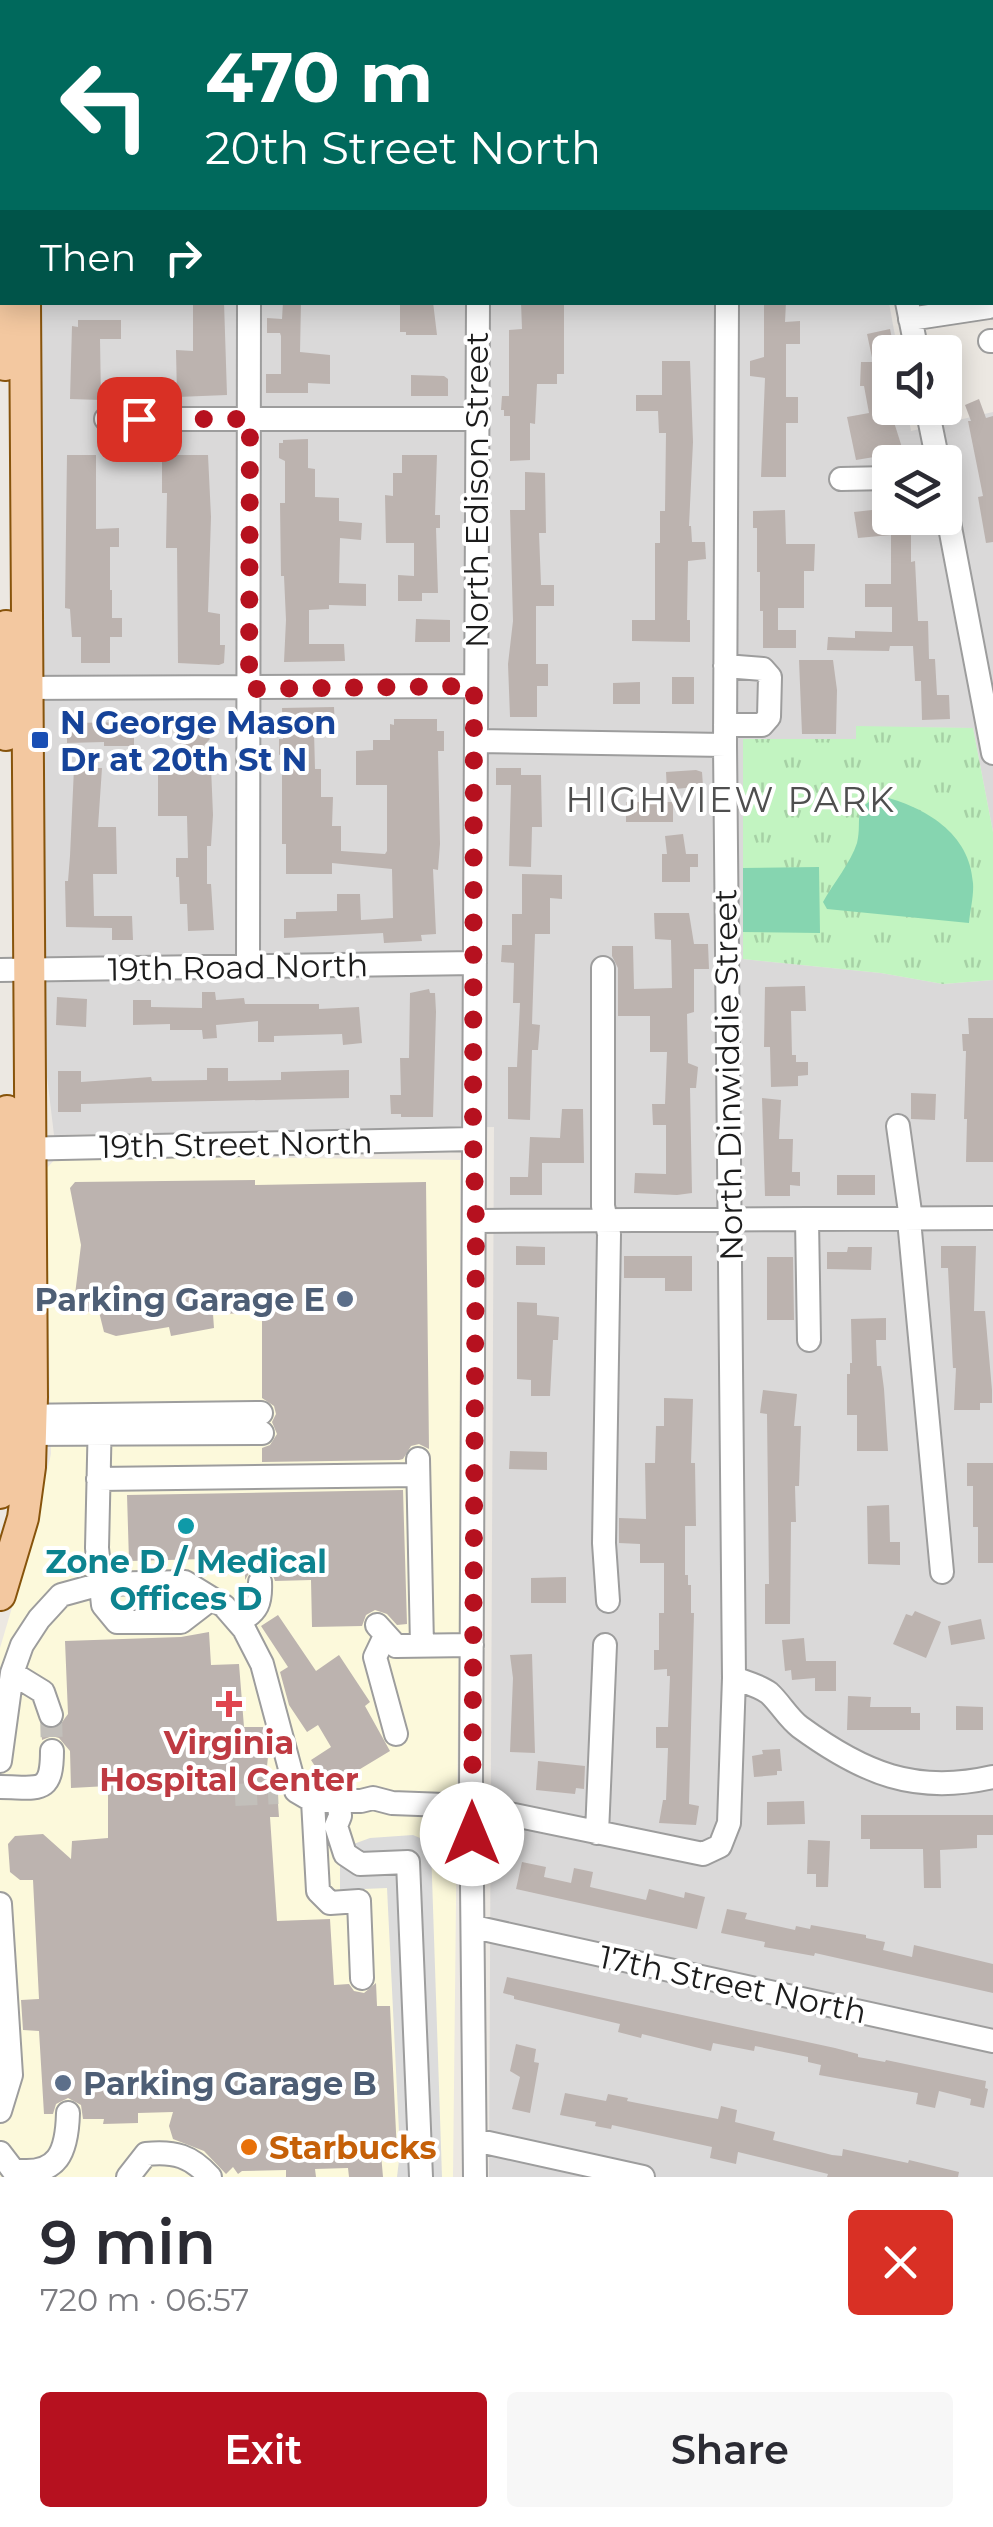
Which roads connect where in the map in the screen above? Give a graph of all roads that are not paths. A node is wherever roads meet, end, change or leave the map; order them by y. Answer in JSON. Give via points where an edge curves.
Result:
{"nodes":[{"id":1,"x":1,"y":305,"type":"edge"},
{"id":2,"x":24,"y":305,"type":"edge"},
{"id":3,"x":248,"y":305,"type":"edge"},
{"id":4,"x":478,"y":305,"type":"edge"},
{"id":5,"x":727,"y":305,"type":"edge"},
{"id":6,"x":989,"y":307,"type":"dead end"},
{"id":7,"x":909,"y":311,"type":"edge"},
{"id":8,"x":106,"y":418,"type":"dead end"},
{"id":9,"x":250,"y":419,"type":"junction"},
{"id":10,"x":478,"y":419,"type":"junction"},
{"id":11,"x":872,"y":478,"type":"edge"},
{"id":12,"x":841,"y":479,"type":"dead end"},
{"id":13,"x":951,"y":535,"type":"edge"},
{"id":14,"x":725,"y":666,"type":"junction"},
{"id":15,"x":474,"y":686,"type":"junction"},
{"id":16,"x":11,"y":688,"type":"edge"},
{"id":17,"x":249,"y":689,"type":"junction"},
{"id":18,"x":725,"y":735,"type":"junction"},
{"id":19,"x":476,"y":741,"type":"junction"},
{"id":20,"x":993,"y":753,"type":"edge"},
{"id":21,"x":475,"y":963,"type":"junction"},
{"id":22,"x":248,"y":967,"type":"junction"},
{"id":23,"x":603,"y":968,"type":"dead end"},
{"id":24,"x":12,"y":970,"type":"edge"},
{"id":25,"x":898,"y":1126,"type":"dead end"},
{"id":26,"x":473,"y":1139,"type":"junction"},
{"id":27,"x":12,"y":1149,"type":"edge"},
{"id":28,"x":993,"y":1218,"type":"edge"},
{"id":29,"x":730,"y":1219,"type":"junction"},
{"id":30,"x":807,"y":1220,"type":"junction"},
{"id":31,"x":910,"y":1220,"type":"junction"},
{"id":32,"x":476,"y":1221,"type":"junction"},
{"id":33,"x":607,"y":1222,"type":"junction"},
{"id":34,"x":810,"y":1340,"type":"dead end"},
{"id":35,"x":262,"y":1423,"type":"dead end"},
{"id":36,"x":100,"y":1424,"type":"junction"},
{"id":37,"x":19,"y":1425,"type":"junction"},
{"id":38,"x":98,"y":1479,"type":"junction"},
{"id":39,"x":0,"y":1492,"type":"edge"},
{"id":40,"x":942,"y":1572,"type":"dead end"},
{"id":41,"x":2,"y":1582,"type":"edge"},
{"id":42,"x":260,"y":1582,"type":"dead end"},
{"id":43,"x":101,"y":1584,"type":"junction"},
{"id":44,"x":211,"y":1599,"type":"junction"},
{"id":45,"x":608,"y":1600,"type":"dead end"},
{"id":46,"x":239,"y":1622,"type":"junction"},
{"id":47,"x":422,"y":1645,"type":"junction"},
{"id":48,"x":606,"y":1645,"type":"dead end"},
{"id":49,"x":472,"y":1646,"type":"junction"},
{"id":50,"x":12,"y":1673,"type":"junction"},
{"id":51,"x":734,"y":1678,"type":"junction"},
{"id":52,"x":51,"y":1715,"type":"tunnel mouth"},
{"id":53,"x":396,"y":1734,"type":"dead end"},
{"id":54,"x":52,"y":1752,"type":"tunnel mouth"},
{"id":55,"x":0,"y":1761,"type":"edge"},
{"id":56,"x":993,"y":1777,"type":"edge"},
{"id":57,"x":0,"y":1786,"type":"edge"},
{"id":58,"x":296,"y":1795,"type":"junction"},
{"id":59,"x":347,"y":1806,"type":"junction"},
{"id":60,"x":471,"y":1806,"type":"junction"},
{"id":61,"x":597,"y":1834,"type":"junction"},
{"id":62,"x":0,"y":1910,"type":"edge"},
{"id":63,"x":474,"y":1928,"type":"junction"},
{"id":64,"x":362,"y":1978,"type":"dead end"},
{"id":65,"x":993,"y":2041,"type":"edge"},
{"id":66,"x":5,"y":2081,"type":"edge"},
{"id":67,"x":0,"y":2111,"type":"edge"},
{"id":68,"x":475,"y":2140,"type":"junction"},
{"id":69,"x":0,"y":2153,"type":"edge"},
{"id":70,"x":71,"y":2177,"type":"edge"},
{"id":71,"x":128,"y":2177,"type":"edge"},
{"id":72,"x":211,"y":2177,"type":"edge"},
{"id":73,"x":421,"y":2177,"type":"edge"},
{"id":74,"x":475,"y":2177,"type":"edge"},
{"id":75,"x":643,"y":2177,"type":"edge"}],
"edges":[{"from":1,"to":16,"type":"main road"},
{"from":2,"to":16,"type":"main road"},
{"from":3,"to":9,"type":"street"},
{"from":4,"to":10,"type":"street","name":"North Edison Street"},
{"from":5,"to":14,"type":"street","name":"North Dinwiddie Street"},
{"from":6,"to":7,"type":"street"},
{"from":8,"to":9,"type":"street"},
{"from":9,"to":10,"type":"street"},
{"from":9,"to":17,"type":"street"},
{"from":10,"to":15,"type":"street","name":"North Edison Street"},
{"from":11,"to":12,"type":"street"},
{"from":13,"to":20,"type":"street"},
{"from":14,"to":18,"type":"street","name":"North Dinwiddie Street"},
{"from":14,"to":18,"type":"street","via":[[763,669],[770,676],[770,703],[762,725]]},
{"from":15,"to":17,"type":"street"},
{"from":15,"to":19,"type":"street","name":"North Edison Street"},
{"from":16,"to":17,"type":"street"},
{"from":16,"to":24,"type":"main road"},
{"from":17,"to":22,"type":"street"},
{"from":18,"to":19,"type":"street"},
{"from":18,"to":29,"type":"street","name":"North Dinwiddie Street"},
{"from":19,"to":21,"type":"street","name":"North Edison Street"},
{"from":21,"to":22,"type":"street","name":"19th Road North"},
{"from":21,"to":26,"type":"street","name":"North Edison Street"},
{"from":22,"to":24,"type":"street","name":"19th Road North"},
{"from":23,"to":33,"type":"street"},
{"from":24,"to":27,"type":"main road"},
{"from":25,"to":31,"type":"street"},
{"from":26,"to":27,"type":"street","name":"19th Street North"},
{"from":26,"to":32,"type":"street","name":"North Edison Street"},
{"from":27,"to":37,"type":"main road"},
{"from":28,"to":31,"type":"street"},
{"from":29,"to":30,"type":"street"},
{"from":29,"to":33,"type":"street"},
{"from":29,"to":51,"type":"street","name":"North Dinwiddie Street"},
{"from":30,"to":31,"type":"street"},
{"from":30,"to":34,"type":"street"},
{"from":31,"to":40,"type":"street"},
{"from":32,"to":33,"type":"street"},
{"from":32,"to":49,"type":"street","name":"North Edison Street"},
{"from":33,"to":45,"type":"street"},
{"from":35,"to":36,"type":"street"},
{"from":36,"to":37,"type":"street"},
{"from":36,"to":38,"type":"street"},
{"from":37,"to":39,"type":"main road"},
{"from":37,"to":41,"type":"main road","via":[[30,1467],[23,1518]]},
{"from":38,"to":43,"type":"street"},
{"from":38,"to":47,"type":"street","via":[[418,1468],[414,1606]]},
{"from":42,"to":46,"type":"street","via":[[260,1602]]},
{"from":43,"to":44,"type":"street","via":[[185,1582]]},
{"from":43,"to":44,"type":"street","via":[[103,1605],[117,1622],[181,1622]]},
{"from":43,"to":50,"type":"street","via":[[61,1596],[38,1619]]},
{"from":44,"to":46,"type":"street"},
{"from":46,"to":58,"type":"street","via":[[262,1664]]},
{"from":47,"to":49,"type":"street"},
{"from":47,"to":53,"type":"street","via":[[396,1646],[381,1630],[376,1657]]},
{"from":48,"to":61,"type":"street"},
{"from":49,"to":60,"type":"street","name":"North Edison Street"},
{"from":50,"to":52,"type":"street","via":[[42,1692]]},
{"from":50,"to":55,"type":"street"},
{"from":51,"to":56,"type":"street","via":[[767,1691],[796,1724],[853,1762],[909,1783]]},
{"from":51,"to":61,"type":"street","name":"North Dinwiddie Street","via":[[729,1823],[720,1846],[703,1854]]},
{"from":54,"to":57,"type":"street","via":[[47,1783]]},
{"from":58,"to":59,"type":"street"},
{"from":58,"to":64,"type":"street","via":[[318,1891],[330,1902],[360,1901]]},
{"from":59,"to":60,"type":"street"},
{"from":59,"to":73,"type":"street","via":[[336,1826],[344,1854],[360,1864],[408,1862]]},
{"from":60,"to":61,"type":"street"},
{"from":60,"to":63,"type":"street","name":"North Edison Street"},
{"from":62,"to":66,"type":"street"},
{"from":63,"to":65,"type":"street","name":"17th Street North"},
{"from":63,"to":68,"type":"street","name":"North Edison Street"},
{"from":66,"to":67,"type":"street"},
{"from":68,"to":74,"type":"street","name":"North Edison Street"},
{"from":68,"to":75,"type":"street"},
{"from":69,"to":70,"type":"street","via":[[25,2174],[48,2168],[64,2153],[71,2113]]},
{"from":71,"to":72,"type":"street","via":[[146,2154],[176,2153]]}]}
